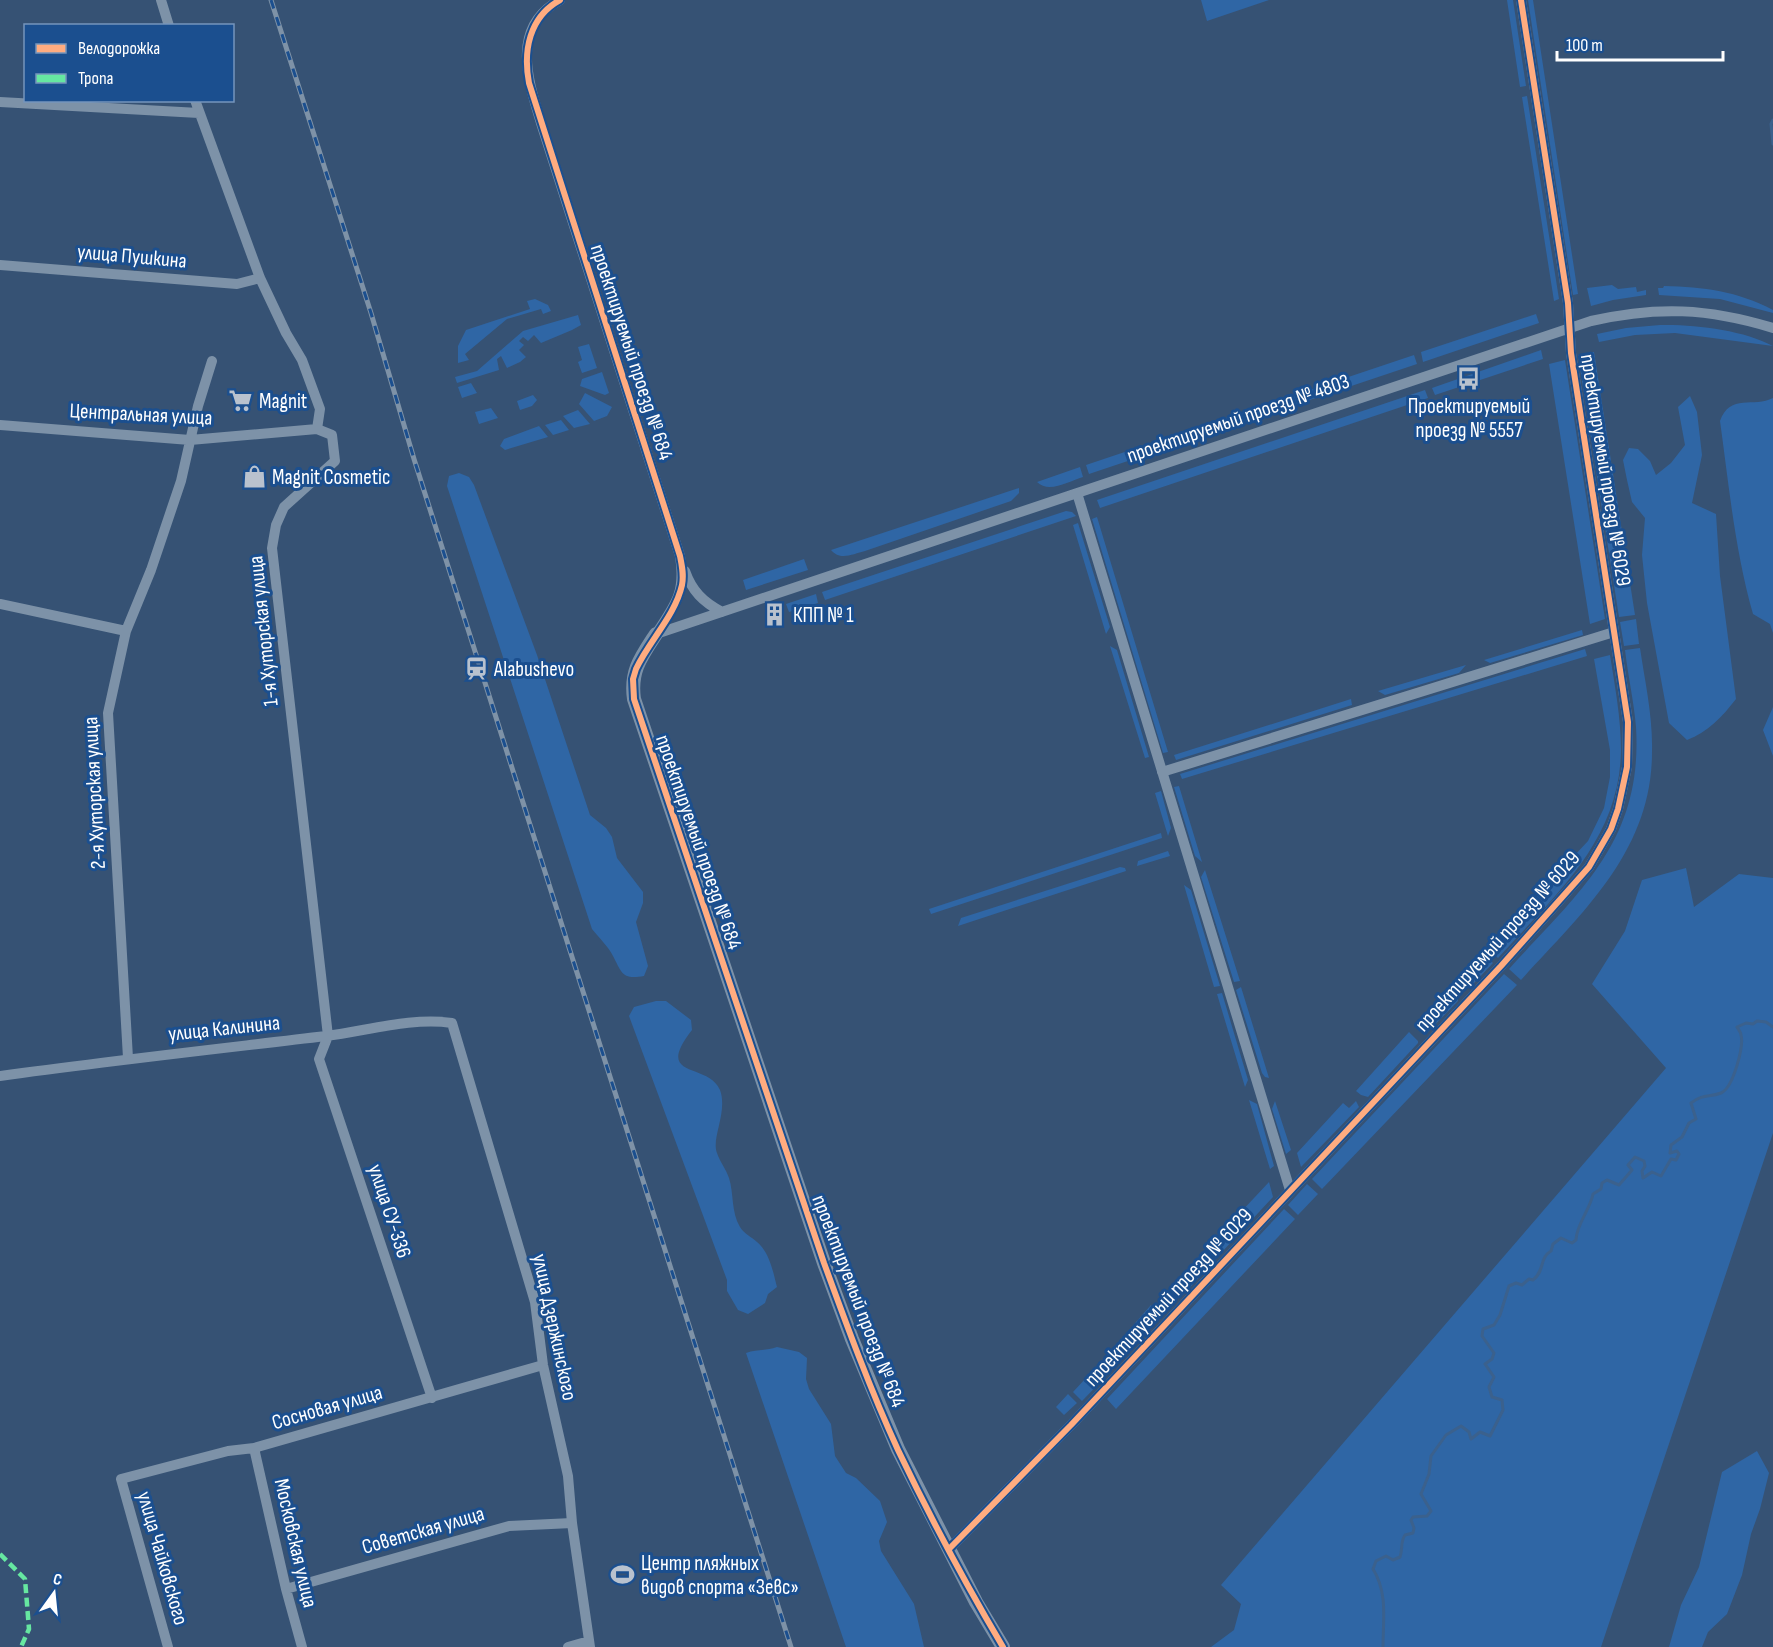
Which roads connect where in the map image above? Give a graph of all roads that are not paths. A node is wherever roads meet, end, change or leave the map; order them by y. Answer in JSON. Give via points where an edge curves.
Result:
{"nodes":[{"id":1,"x":161,"y":0,"type":"edge"},
{"id":2,"x":560,"y":0,"type":"edge"},
{"id":3,"x":1521,"y":0,"type":"edge"},
{"id":4,"x":168,"y":24,"type":"edge"},
{"id":5,"x":0,"y":102,"type":"edge"},
{"id":6,"x":196,"y":102,"type":"edge"},
{"id":7,"x":199,"y":113,"type":"junction"},
{"id":8,"x":0,"y":265,"type":"edge"},
{"id":9,"x":260,"y":278,"type":"junction"},
{"id":10,"x":1570,"y":328,"type":"junction"},
{"id":11,"x":1773,"y":328,"type":"edge"},
{"id":12,"x":212,"y":361,"type":"dead end"},
{"id":13,"x":0,"y":424,"type":"edge"},
{"id":14,"x":317,"y":429,"type":"junction"},
{"id":15,"x":190,"y":440,"type":"junction"},
{"id":16,"x":1077,"y":493,"type":"junction"},
{"id":17,"x":680,"y":556,"type":"junction"},
{"id":18,"x":0,"y":604,"type":"edge"},
{"id":19,"x":722,"y":612,"type":"junction"},
{"id":20,"x":126,"y":631,"type":"junction"},
{"id":21,"x":1614,"y":632,"type":"junction"},
{"id":22,"x":656,"y":634,"type":"junction"},
{"id":23,"x":1162,"y":772,"type":"junction"},
{"id":24,"x":452,"y":1023,"type":"joint"},
{"id":25,"x":328,"y":1036,"type":"junction"},
{"id":26,"x":128,"y":1058,"type":"junction"},
{"id":27,"x":0,"y":1076,"type":"edge"},
{"id":28,"x":1290,"y":1190,"type":"junction"},
{"id":29,"x":543,"y":1365,"type":"junction"},
{"id":30,"x":432,"y":1398,"type":"junction"},
{"id":31,"x":254,"y":1448,"type":"junction"},
{"id":32,"x":121,"y":1479,"type":"joint"},
{"id":33,"x":572,"y":1523,"type":"junction"},
{"id":34,"x":949,"y":1549,"type":"junction"},
{"id":35,"x":286,"y":1589,"type":"junction"},
{"id":36,"x":589,"y":1644,"type":"edge"},
{"id":37,"x":168,"y":1647,"type":"edge"},
{"id":38,"x":302,"y":1647,"type":"edge"},
{"id":39,"x":568,"y":1647,"type":"edge"},
{"id":40,"x":1003,"y":1647,"type":"edge"}],
"edges":[{"from":1,"to":4,"type":"street"},
{"from":2,"to":17,"type":"street","name":"проектируемый проезд № 684","via":[[552,4],[532,30],[526,55],[529,83]]},
{"from":3,"to":10,"type":"street","name":"проектируемый проезд № 6029"},
{"from":5,"to":7,"type":"street"},
{"from":6,"to":7,"type":"street"},
{"from":7,"to":9,"type":"street"},
{"from":8,"to":9,"type":"street","name":"улица Пушкина","via":[[237,284]]},
{"from":9,"to":14,"type":"street","via":[[302,360],[320,409]]},
{"from":10,"to":11,"type":"street","name":"проектируемый проезд № 4803","via":[[1625,313],[1656,310],[1719,314]]},
{"from":10,"to":16,"type":"street","name":"проектируемый проезд № 4803"},
{"from":10,"to":21,"type":"street","name":"проектируемый проезд № 6029"},
{"from":12,"to":15,"type":"street","name":"2-я Хуторская улица"},
{"from":13,"to":15,"type":"street","name":"Центральная улица"},
{"from":14,"to":15,"type":"street","name":"Центральная улица"},
{"from":14,"to":25,"type":"street","name":"1-я Хуторская улица","via":[[332,435],[335,461],[284,507],[276,525],[273,548]]},
{"from":15,"to":20,"type":"street","name":"2-я Хуторская улица","via":[[181,481]]},
{"from":16,"to":19,"type":"street","name":"проектируемый проезд № 4803"},
{"from":16,"to":23,"type":"street"},
{"from":17,"to":19,"type":"street","via":[[695,592]]},
{"from":17,"to":22,"type":"street","name":"проектируемый проезд № 684","via":[[683,584]]},
{"from":18,"to":20,"type":"street"},
{"from":19,"to":22,"type":"street","name":"проектируемый проезд № 4803"},
{"from":20,"to":26,"type":"street","name":"2-я Хуторская улица","via":[[108,713]]},
{"from":21,"to":23,"type":"street"},
{"from":21,"to":28,"type":"street","name":"проектируемый проезд № 6029","via":[[1628,723],[1628,749],[1618,809],[1600,849],[1589,867],[1501,966]]},
{"from":22,"to":34,"type":"street","name":"проектируемый проезд № 684","via":[[633,679],[634,699],[830,1280],[898,1449]]},
{"from":23,"to":28,"type":"street"},
{"from":24,"to":25,"type":"street","name":"улица Калинина","via":[[433,1020]]},
{"from":24,"to":29,"type":"street","name":"улица Дзержинского","via":[[535,1302]]},
{"from":25,"to":26,"type":"street","name":"улица Калинина"},
{"from":25,"to":30,"type":"street","name":"улица СУ-336","via":[[319,1059]]},
{"from":26,"to":27,"type":"street","name":"улица Калинина"},
{"from":28,"to":34,"type":"street","name":"проектируемый проезд № 6029","via":[[1071,1425]]},
{"from":29,"to":30,"type":"street","name":"Сосновая улица"},
{"from":29,"to":33,"type":"street","name":"улица Дзержинского","via":[[568,1476]]},
{"from":30,"to":31,"type":"street","name":"Сосновая улица"},
{"from":31,"to":32,"type":"street","name":"Сосновая улица"},
{"from":31,"to":35,"type":"street","name":"Московская улица"},
{"from":32,"to":37,"type":"street","name":"улица Чайковского"},
{"from":33,"to":35,"type":"street","name":"Советская улица","via":[[509,1526]]},
{"from":33,"to":36,"type":"street","name":"улица Дзержинского"},
{"from":34,"to":40,"type":"street","name":"проектируемый проезд № 684"},
{"from":35,"to":38,"type":"street","name":"Московская улица"},
{"from":36,"to":39,"type":"street"}]}
